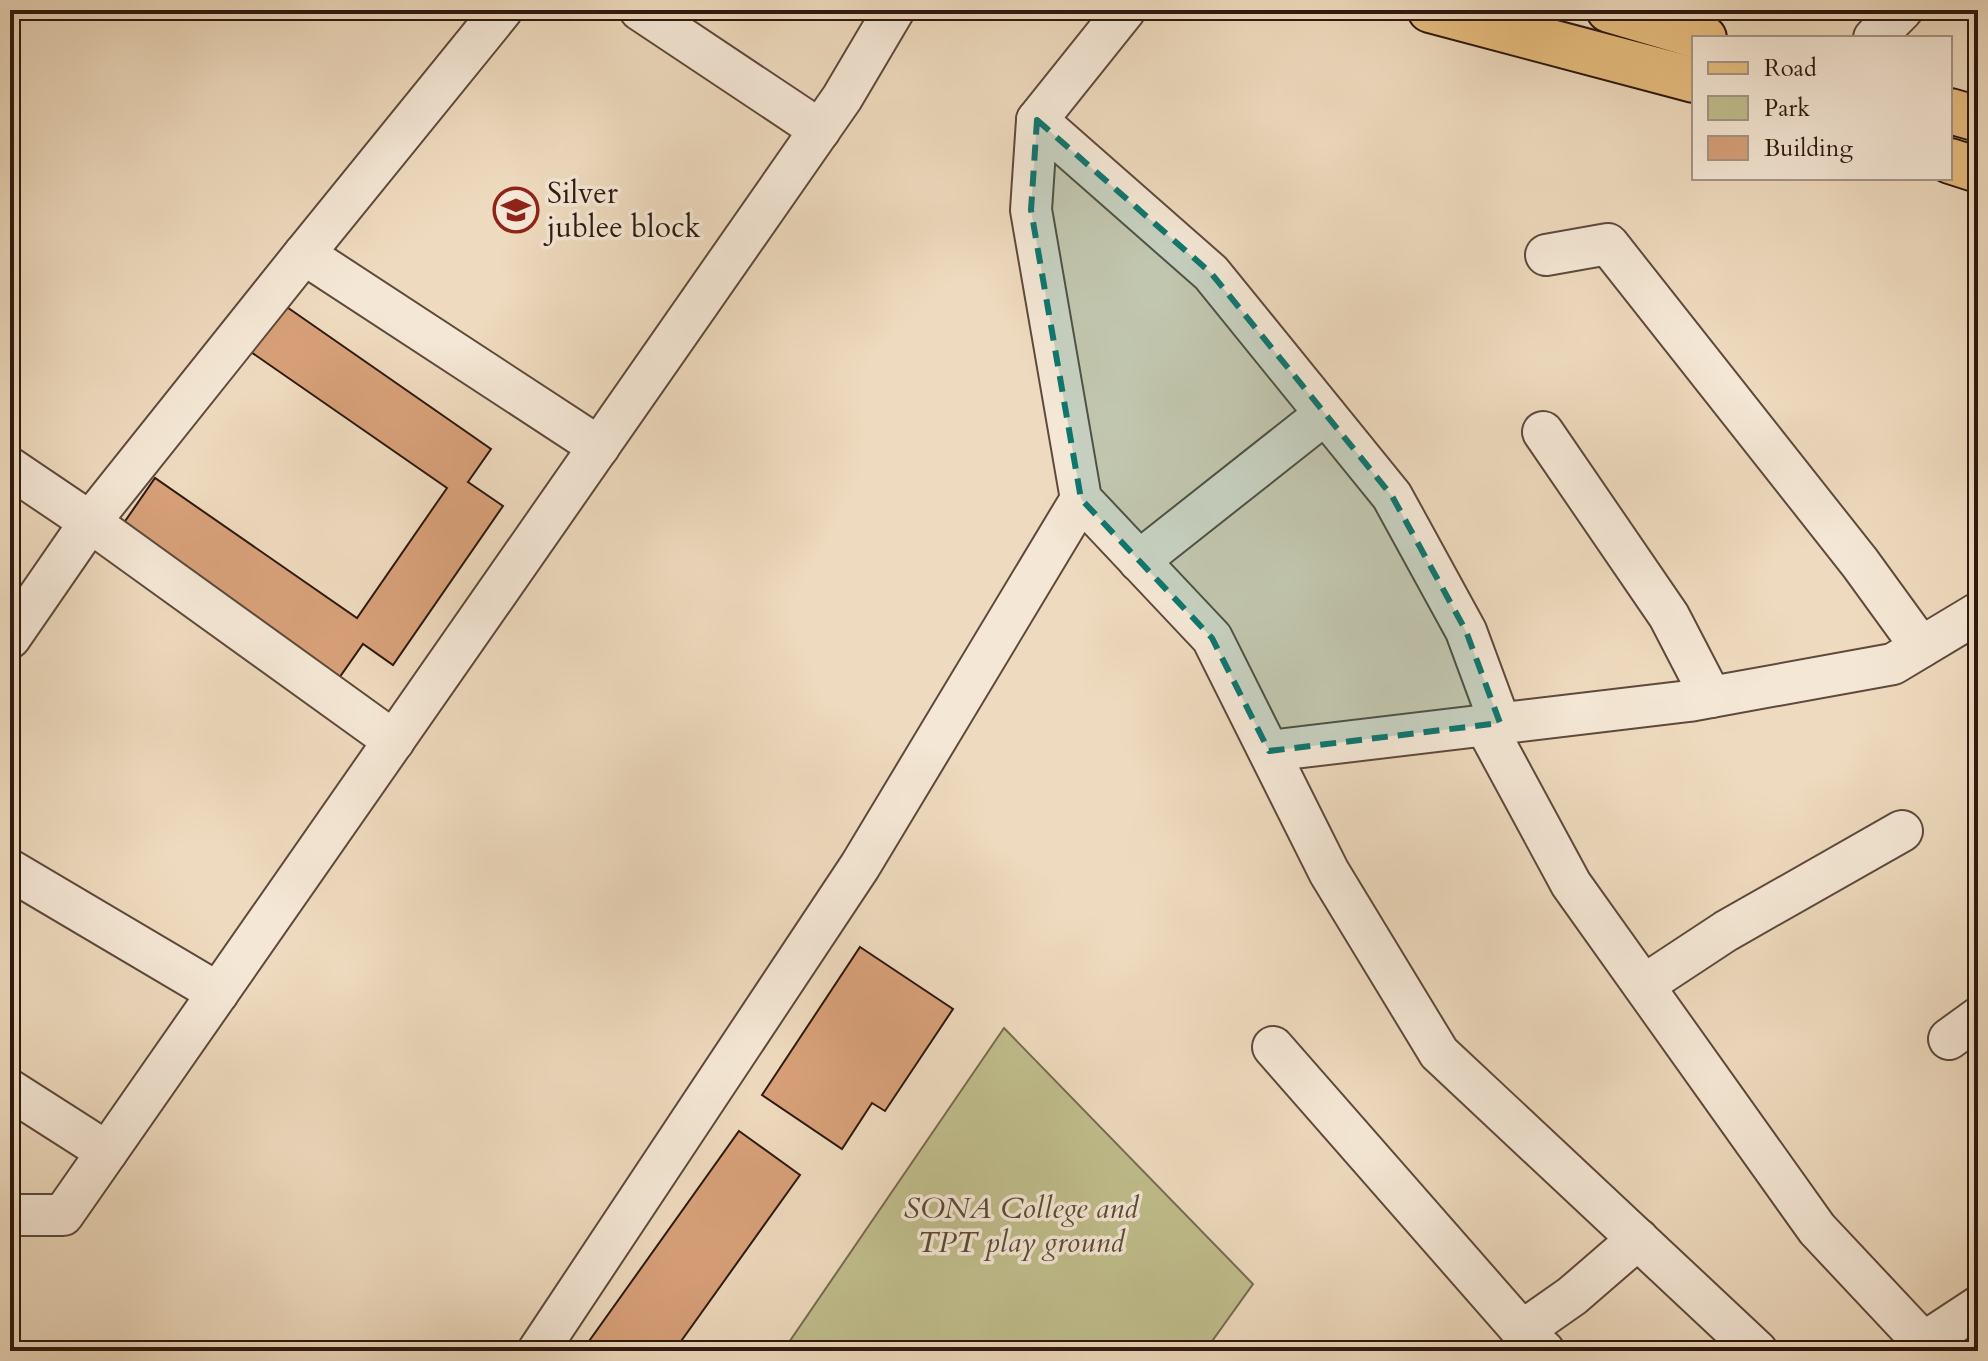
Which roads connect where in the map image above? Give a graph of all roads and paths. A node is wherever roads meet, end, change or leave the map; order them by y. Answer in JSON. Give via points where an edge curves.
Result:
{"nodes":[{"id":1,"x":502,"y":10,"type":"edge"},
{"id":2,"x":640,"y":10,"type":"edge"},
{"id":3,"x":894,"y":10,"type":"edge"},
{"id":4,"x":1125,"y":10,"type":"edge"},
{"id":5,"x":1430,"y":10,"type":"edge"},
{"id":6,"x":1609,"y":10,"type":"edge"},
{"id":7,"x":1902,"y":10,"type":"edge"},
{"id":8,"x":1697,"y":36,"type":"edge"},
{"id":9,"x":1876,"y":36,"type":"edge"},
{"id":10,"x":1692,"y":79,"type":"edge"},
{"id":11,"x":1952,"y":112,"type":"edge"},
{"id":12,"x":1978,"y":119,"type":"edge"},
{"id":13,"x":1037,"y":120,"type":"junction"},
{"id":14,"x":820,"y":130,"type":"junction"},
{"id":15,"x":1952,"y":162,"type":"edge"},
{"id":16,"x":1978,"y":170,"type":"edge"},
{"id":17,"x":304,"y":254,"type":"junction"},
{"id":18,"x":1546,"y":255,"type":"dead end"},
{"id":19,"x":1325,"y":414,"type":"junction"},
{"id":20,"x":1543,"y":432,"type":"dead end"},
{"id":21,"x":599,"y":447,"type":"junction"},
{"id":22,"x":10,"y":468,"type":"edge"},
{"id":23,"x":1081,"y":499,"type":"junction"},
{"id":24,"x":90,"y":522,"type":"junction"},
{"id":25,"x":1139,"y":561,"type":"junction"},
{"id":26,"x":1978,"y":613,"type":"edge"},
{"id":27,"x":10,"y":638,"type":"edge"},
{"id":28,"x":1921,"y":647,"type":"junction"},
{"id":29,"x":1711,"y":697,"type":"junction"},
{"id":30,"x":1493,"y":724,"type":"junction"},
{"id":31,"x":394,"y":741,"type":"junction"},
{"id":32,"x":1269,"y":751,"type":"junction"},
{"id":33,"x":1902,"y":831,"type":"dead end"},
{"id":34,"x":10,"y":870,"type":"edge"},
{"id":35,"x":1644,"y":985,"type":"junction"},
{"id":36,"x":218,"y":993,"type":"junction"},
{"id":37,"x":1273,"y":1047,"type":"dead end"},
{"id":38,"x":10,"y":1090,"type":"edge"},
{"id":39,"x":107,"y":1152,"type":"junction"},
{"id":40,"x":10,"y":1215,"type":"edge"},
{"id":41,"x":1638,"y":1239,"type":"junction"},
{"id":42,"x":1978,"y":1307,"type":"edge"},
{"id":43,"x":1533,"y":1341,"type":"edge"},
{"id":44,"x":1917,"y":1347,"type":"edge"},
{"id":45,"x":538,"y":1351,"type":"edge"},
{"id":46,"x":1757,"y":1351,"type":"edge"}],
"edges":[{"from":1,"to":17,"type":"street"},
{"from":2,"to":14,"type":"street"},
{"from":3,"to":14,"type":"street"},
{"from":4,"to":13,"type":"street"},
{"from":5,"to":10,"type":"main road"},
{"from":6,"to":8,"type":"main road"},
{"from":7,"to":9,"type":"street"},
{"from":11,"to":12,"type":"main road"},
{"from":13,"to":19,"type":"street","via":[[1211,273]]},
{"from":13,"to":23,"type":"street","via":[[1031,210]]},
{"from":14,"to":21,"type":"street"},
{"from":15,"to":16,"type":"main road"},
{"from":17,"to":21,"type":"street"},
{"from":17,"to":24,"type":"street"},
{"from":18,"to":28,"type":"street","via":[[1608,244]]},
{"from":19,"to":25,"type":"street"},
{"from":19,"to":30,"type":"street","via":[[1392,496],[1466,631]]},
{"from":20,"to":29,"type":"street","via":[[1669,616]]},
{"from":21,"to":31,"type":"street"},
{"from":22,"to":24,"type":"street"},
{"from":23,"to":25,"type":"street"},
{"from":23,"to":45,"type":"street","via":[[860,866]]},
{"from":24,"to":27,"type":"street"},
{"from":24,"to":31,"type":"street"},
{"from":25,"to":32,"type":"street","via":[[1212,638]]},
{"from":26,"to":28,"type":"street"},
{"from":28,"to":29,"type":"street","via":[[1893,664]]},
{"from":29,"to":30,"type":"street"},
{"from":30,"to":32,"type":"street"},
{"from":30,"to":35,"type":"street","via":[[1571,884]]},
{"from":31,"to":36,"type":"street"},
{"from":32,"to":41,"type":"street","via":[[1329,872],[1439,1053]]},
{"from":33,"to":35,"type":"street","via":[[1726,931]]},
{"from":34,"to":36,"type":"street"},
{"from":35,"to":44,"type":"street","via":[[1817,1229]]},
{"from":36,"to":39,"type":"street"},
{"from":37,"to":43,"type":"street"},
{"from":38,"to":39,"type":"street"},
{"from":39,"to":40,"type":"street","via":[[63,1215]]},
{"from":41,"to":43,"type":"street","via":[[1572,1296]]},
{"from":41,"to":46,"type":"street"},
{"from":42,"to":44,"type":"street"}]}
